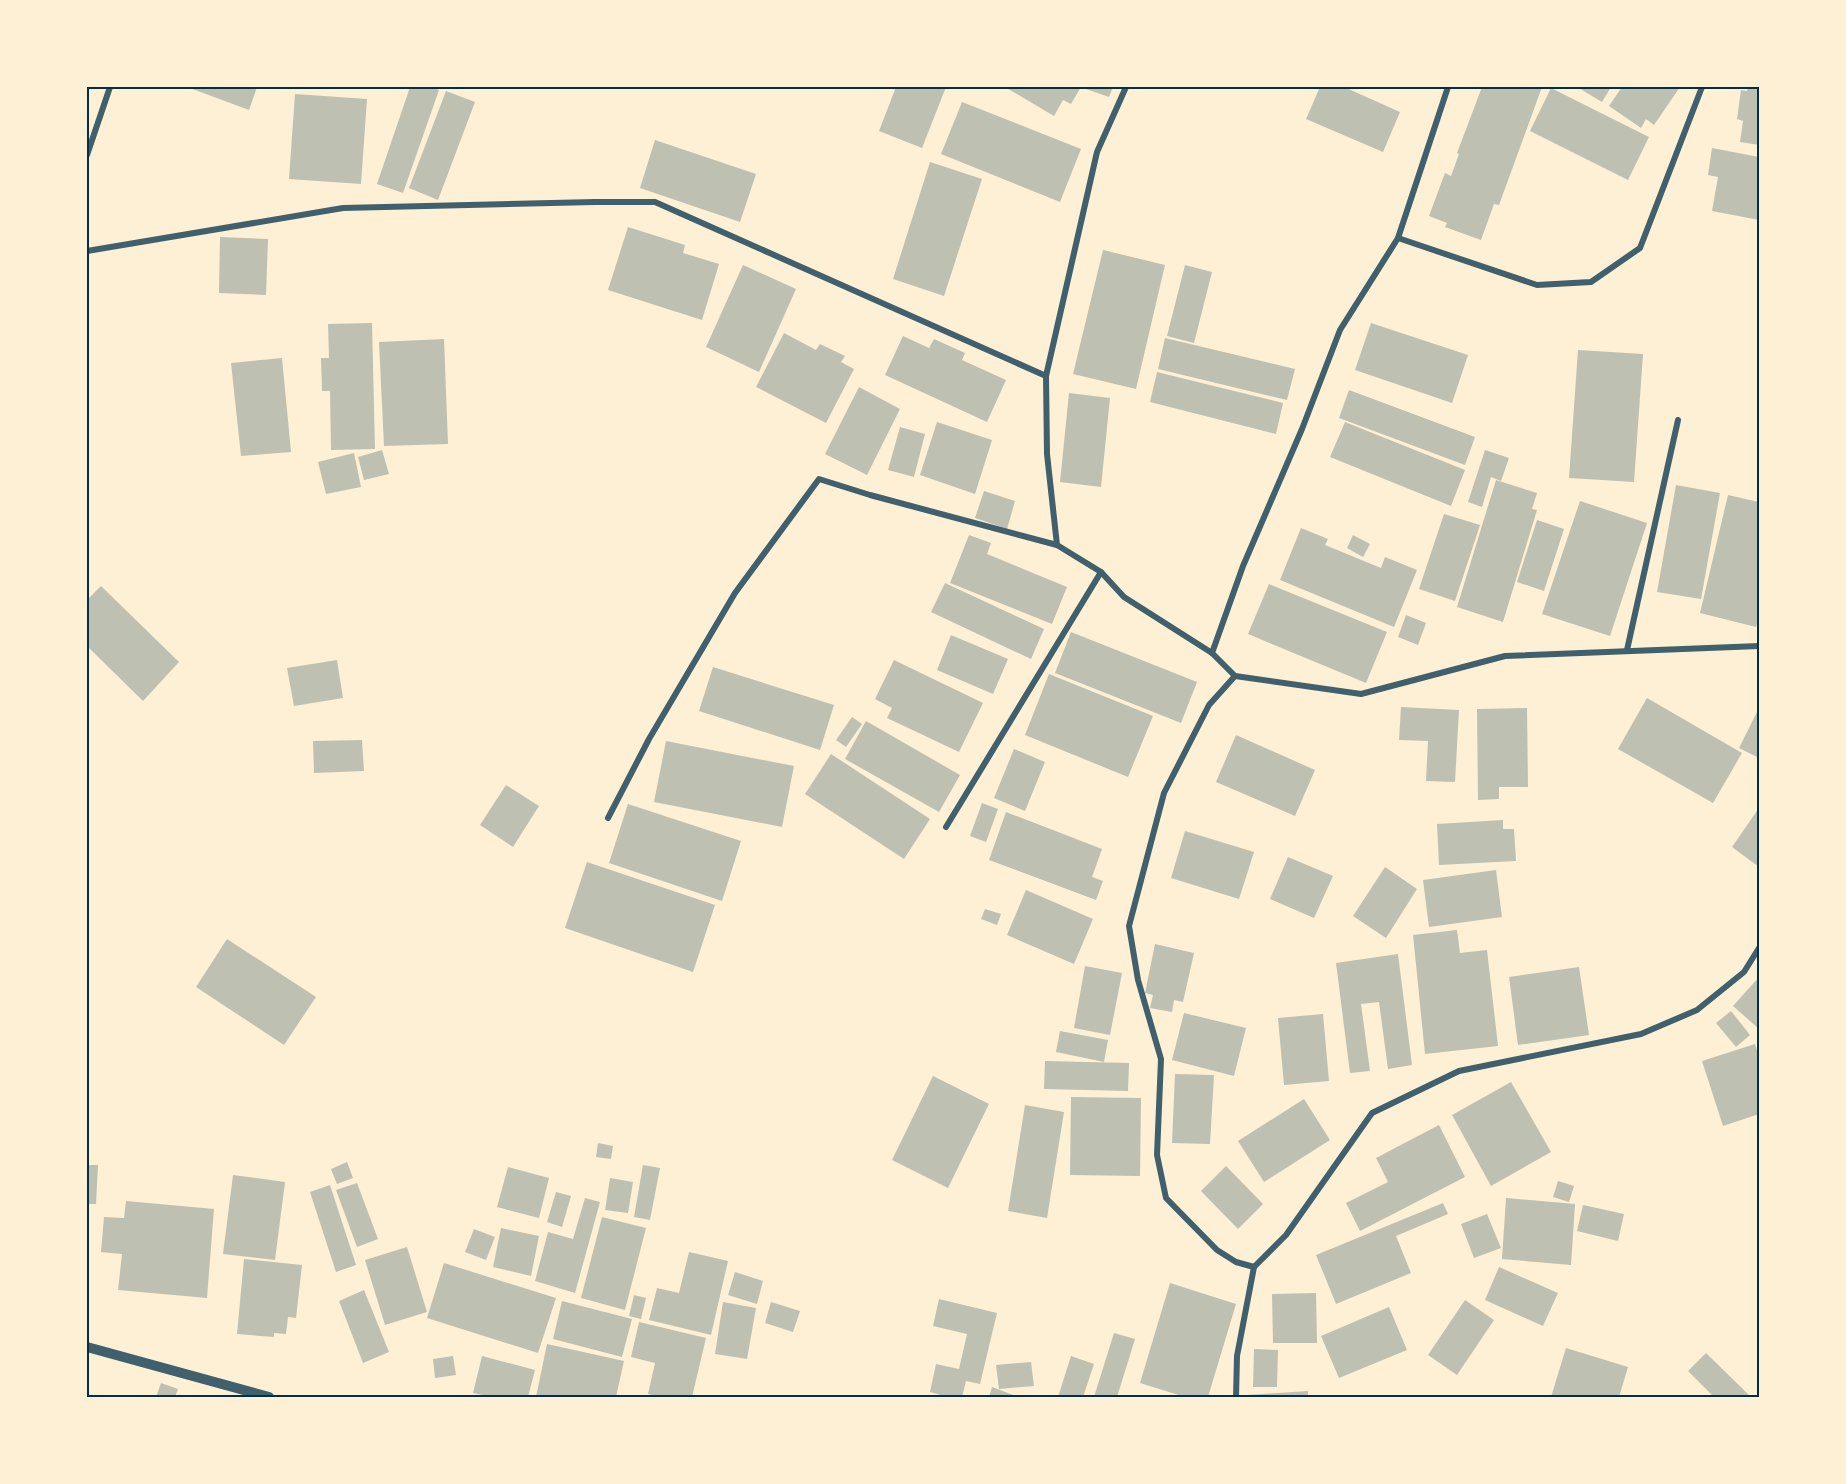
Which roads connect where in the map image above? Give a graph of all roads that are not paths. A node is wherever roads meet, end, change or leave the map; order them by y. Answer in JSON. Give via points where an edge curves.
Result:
{"nodes":[{"id":1,"x":110,"y":87,"type":"edge"},
{"id":2,"x":1126,"y":87,"type":"edge"},
{"id":3,"x":1448,"y":87,"type":"edge"},
{"id":4,"x":1702,"y":87,"type":"edge"},
{"id":5,"x":87,"y":155,"type":"edge"},
{"id":6,"x":1398,"y":237,"type":"junction"},
{"id":7,"x":87,"y":251,"type":"edge"},
{"id":8,"x":1046,"y":375,"type":"junction"},
{"id":9,"x":1678,"y":420,"type":"dead end"},
{"id":10,"x":1057,"y":545,"type":"junction"},
{"id":11,"x":1101,"y":572,"type":"junction"},
{"id":12,"x":1759,"y":646,"type":"edge"},
{"id":13,"x":1627,"y":650,"type":"junction"},
{"id":14,"x":1212,"y":652,"type":"junction"},
{"id":15,"x":1235,"y":676,"type":"junction"},
{"id":16,"x":608,"y":818,"type":"dead end"},
{"id":17,"x":946,"y":827,"type":"dead end"},
{"id":18,"x":1759,"y":948,"type":"edge"},
{"id":19,"x":1254,"y":1267,"type":"junction"},
{"id":20,"x":87,"y":1347,"type":"edge"},
{"id":21,"x":269,"y":1397,"type":"edge"},
{"id":22,"x":1236,"y":1397,"type":"edge"}],
"edges":[{"from":1,"to":5,"type":"street"},
{"from":2,"to":8,"type":"street","via":[[1097,152]]},
{"from":3,"to":6,"type":"street"},
{"from":4,"to":6,"type":"street","via":[[1640,248],[1591,282],[1537,285]]},
{"from":6,"to":14,"type":"street","via":[[1340,330]]},
{"from":7,"to":8,"type":"street","via":[[343,208],[655,202]]},
{"from":8,"to":10,"type":"street","via":[[1047,454]]},
{"from":9,"to":13,"type":"street"},
{"from":10,"to":11,"type":"street"},
{"from":10,"to":16,"type":"street","via":[[819,479],[735,593],[660,719]]},
{"from":11,"to":14,"type":"street","via":[[1124,597]]},
{"from":11,"to":17,"type":"street"},
{"from":12,"to":13,"type":"street"},
{"from":13,"to":15,"type":"street","via":[[1505,656],[1361,694]]},
{"from":14,"to":15,"type":"street"},
{"from":15,"to":19,"type":"street","via":[[1209,705],[1164,793],[1129,926],[1138,980],[1161,1059],[1157,1155],[1166,1198],[1217,1250]]},
{"from":18,"to":19,"type":"street","via":[[1744,972],[1696,1010],[1641,1034],[1459,1071],[1372,1113],[1286,1235]]},
{"from":19,"to":22,"type":"street","via":[[1237,1356]]},
{"from":20,"to":21,"type":"street"}]}
